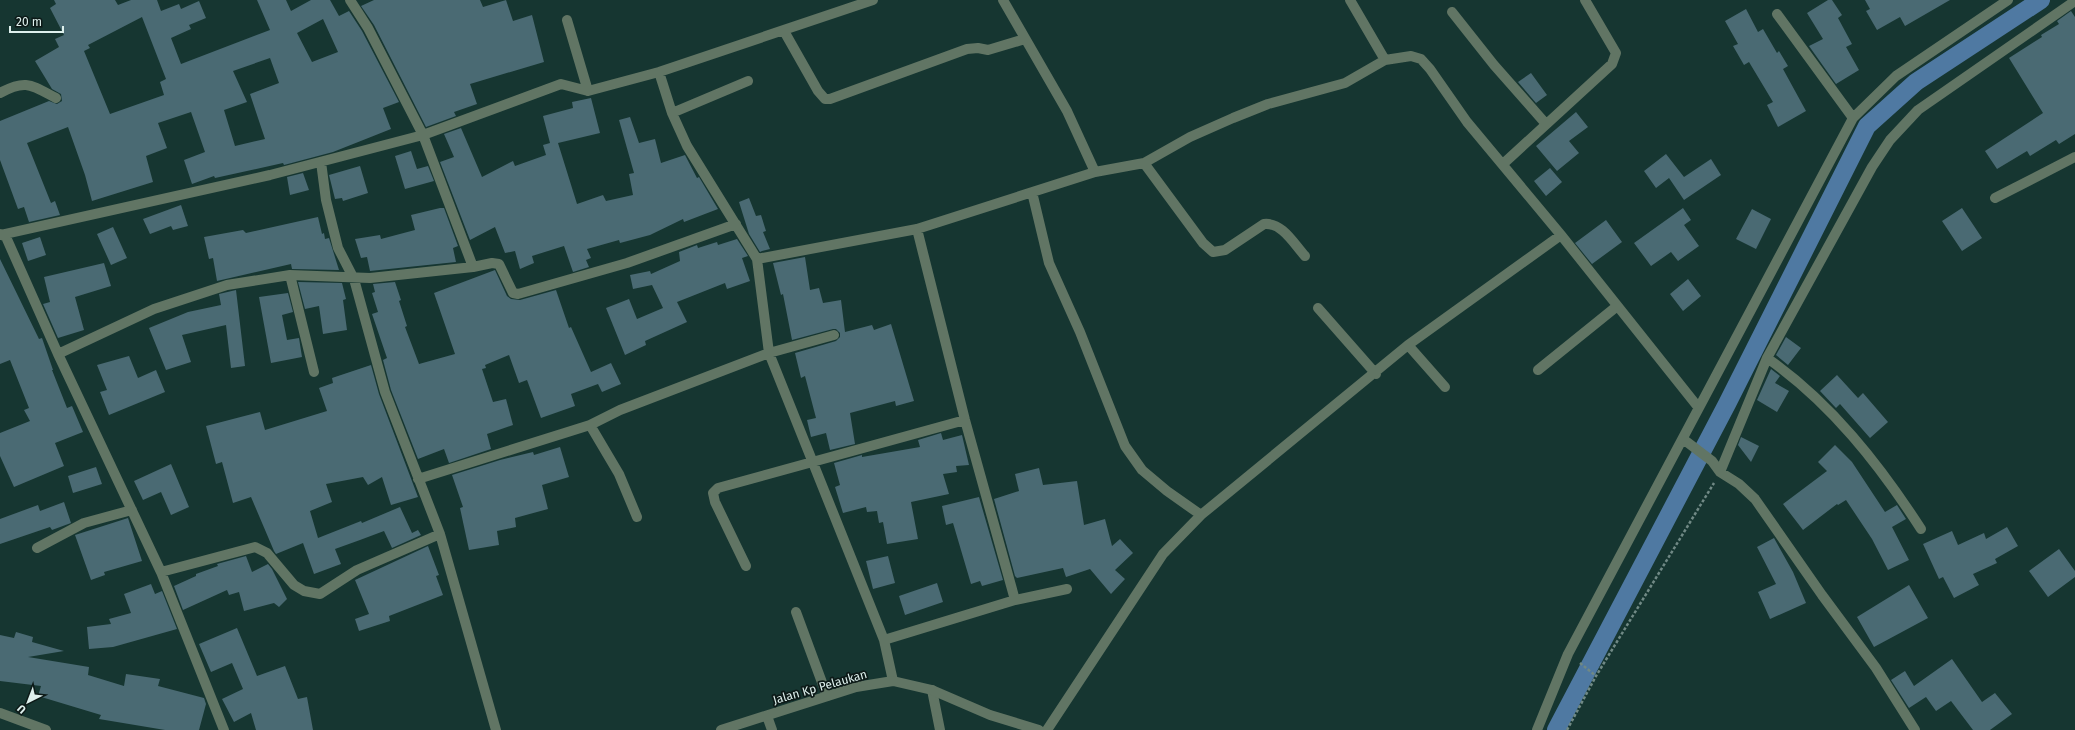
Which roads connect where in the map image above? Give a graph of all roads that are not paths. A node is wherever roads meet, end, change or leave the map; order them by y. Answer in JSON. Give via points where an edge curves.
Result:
{"nodes":[{"id":1,"x":350,"y":0,"type":"edge"},
{"id":2,"x":873,"y":0,"type":"edge"},
{"id":3,"x":1002,"y":0,"type":"edge"},
{"id":4,"x":1350,"y":0,"type":"edge"},
{"id":5,"x":1586,"y":0,"type":"edge"},
{"id":6,"x":2008,"y":0,"type":"edge"},
{"id":7,"x":2075,"y":1,"type":"edge"},
{"id":8,"x":1452,"y":12,"type":"dead end"},
{"id":9,"x":1777,"y":14,"type":"dead end"},
{"id":10,"x":567,"y":20,"type":"dead end"},
{"id":11,"x":784,"y":30,"type":"junction"},
{"id":12,"x":1025,"y":39,"type":"junction"},
{"id":13,"x":1385,"y":60,"type":"junction"},
{"id":14,"x":659,"y":72,"type":"junction"},
{"id":15,"x":748,"y":81,"type":"dead end"},
{"id":16,"x":588,"y":91,"type":"junction"},
{"id":17,"x":0,"y":93,"type":"edge"},
{"id":18,"x":56,"y":98,"type":"dead end"},
{"id":19,"x":672,"y":113,"type":"junction"},
{"id":20,"x":1853,"y":118,"type":"junction"},
{"id":21,"x":1546,"y":124,"type":"junction"},
{"id":22,"x":423,"y":135,"type":"junction"},
{"id":23,"x":2075,"y":157,"type":"edge"},
{"id":24,"x":321,"y":162,"type":"junction"},
{"id":25,"x":1144,"y":163,"type":"junction"},
{"id":26,"x":1503,"y":164,"type":"junction"},
{"id":27,"x":1095,"y":172,"type":"junction"},
{"id":28,"x":1032,"y":192,"type":"junction"},
{"id":29,"x":1995,"y":198,"type":"dead end"},
{"id":30,"x":736,"y":224,"type":"junction"},
{"id":31,"x":917,"y":229,"type":"junction"},
{"id":32,"x":1561,"y":235,"type":"junction"},
{"id":33,"x":2,"y":236,"type":"edge"},
{"id":34,"x":1305,"y":256,"type":"dead end"},
{"id":35,"x":757,"y":259,"type":"junction"},
{"id":36,"x":473,"y":267,"type":"junction"},
{"id":37,"x":290,"y":275,"type":"junction"},
{"id":38,"x":354,"y":279,"type":"junction"},
{"id":39,"x":1616,"y":306,"type":"junction"},
{"id":40,"x":1318,"y":308,"type":"dead end"},
{"id":41,"x":834,"y":336,"type":"dead end"},
{"id":42,"x":1408,"y":346,"type":"junction"},
{"id":43,"x":58,"y":354,"type":"junction"},
{"id":44,"x":769,"y":354,"type":"junction"},
{"id":45,"x":1768,"y":358,"type":"junction"},
{"id":46,"x":1538,"y":370,"type":"dead end"},
{"id":47,"x":314,"y":372,"type":"dead end"},
{"id":48,"x":1376,"y":374,"type":"junction"},
{"id":49,"x":1445,"y":387,"type":"dead end"},
{"id":50,"x":1698,"y":407,"type":"junction"},
{"id":51,"x":965,"y":420,"type":"junction"},
{"id":52,"x":590,"y":425,"type":"junction"},
{"id":53,"x":1683,"y":438,"type":"junction"},
{"id":54,"x":813,"y":460,"type":"junction"},
{"id":55,"x":1720,"y":472,"type":"junction"},
{"id":56,"x":418,"y":479,"type":"junction"},
{"id":57,"x":132,"y":510,"type":"junction"},
{"id":58,"x":1201,"y":516,"type":"junction"},
{"id":59,"x":636,"y":517,"type":"dead end"},
{"id":60,"x":1922,"y":529,"type":"dead end"},
{"id":61,"x":440,"y":534,"type":"junction"},
{"id":62,"x":37,"y":548,"type":"dead end"},
{"id":63,"x":746,"y":566,"type":"dead end"},
{"id":64,"x":161,"y":572,"type":"junction"},
{"id":65,"x":1067,"y":589,"type":"dead end"},
{"id":66,"x":1015,"y":600,"type":"junction"},
{"id":67,"x":796,"y":612,"type":"dead end"},
{"id":68,"x":884,"y":640,"type":"junction"},
{"id":69,"x":893,"y":681,"type":"junction"},
{"id":70,"x":932,"y":690,"type":"junction"},
{"id":71,"x":827,"y":696,"type":"junction"},
{"id":72,"x":0,"y":713,"type":"edge"},
{"id":73,"x":767,"y":716,"type":"junction"},
{"id":74,"x":46,"y":730,"type":"edge"},
{"id":75,"x":224,"y":730,"type":"edge"},
{"id":76,"x":496,"y":730,"type":"edge"},
{"id":77,"x":721,"y":730,"type":"edge"},
{"id":78,"x":772,"y":730,"type":"edge"},
{"id":79,"x":940,"y":730,"type":"edge"},
{"id":80,"x":1039,"y":730,"type":"edge"},
{"id":81,"x":1047,"y":730,"type":"edge"},
{"id":82,"x":1537,"y":730,"type":"edge"},
{"id":83,"x":1915,"y":730,"type":"edge"}],
"edges":[{"from":1,"to":22,"type":"street","via":[[368,28]]},
{"from":2,"to":11,"type":"street"},
{"from":3,"to":12,"type":"street"},
{"from":4,"to":13,"type":"street"},
{"from":5,"to":21,"type":"street","via":[[1616,53],[1606,71]]},
{"from":6,"to":20,"type":"street","via":[[1896,76]]},
{"from":7,"to":45,"type":"street","via":[[1918,110],[1890,140],[1872,167]]},
{"from":8,"to":21,"type":"street"},
{"from":9,"to":20,"type":"street"},
{"from":10,"to":16,"type":"street"},
{"from":11,"to":12,"type":"street","via":[[818,91],[825,99],[830,100],[967,49],[988,50]]},
{"from":11,"to":14,"type":"street"},
{"from":12,"to":27,"type":"street","via":[[1067,111]]},
{"from":13,"to":25,"type":"street","via":[[1345,83],[1268,104],[1233,118],[1190,137]]},
{"from":13,"to":26,"type":"street","via":[[1411,56],[1421,59],[1467,122]]},
{"from":14,"to":16,"type":"street"},
{"from":14,"to":19,"type":"street"},
{"from":15,"to":19,"type":"street"},
{"from":16,"to":22,"type":"street","via":[[561,84]]},
{"from":17,"to":18,"type":"street","via":[[16,84],[28,85]]},
{"from":19,"to":30,"type":"street","via":[[687,146]]},
{"from":20,"to":50,"type":"street"},
{"from":21,"to":26,"type":"street"},
{"from":22,"to":24,"type":"street"},
{"from":22,"to":36,"type":"street"},
{"from":23,"to":29,"type":"street"},
{"from":24,"to":33,"type":"street"},
{"from":24,"to":38,"type":"street","via":[[338,248]]},
{"from":25,"to":27,"type":"street"},
{"from":25,"to":34,"type":"street","via":[[1203,243],[1213,252],[1225,250],[1264,224],[1271,224],[1280,228]]},
{"from":26,"to":32,"type":"street"},
{"from":27,"to":28,"type":"street"},
{"from":28,"to":31,"type":"street"},
{"from":28,"to":58,"type":"street","via":[[1049,263],[1080,332],[1125,446],[1142,470]]},
{"from":30,"to":35,"type":"street"},
{"from":30,"to":36,"type":"street","via":[[627,263],[518,294],[514,293],[498,264]]},
{"from":31,"to":35,"type":"street"},
{"from":31,"to":51,"type":"street"},
{"from":32,"to":39,"type":"street"},
{"from":32,"to":42,"type":"street"},
{"from":33,"to":43,"type":"street"},
{"from":35,"to":44,"type":"street"},
{"from":36,"to":38,"type":"street"},
{"from":37,"to":38,"type":"street"},
{"from":37,"to":43,"type":"street","via":[[227,285],[154,309]]},
{"from":37,"to":47,"type":"street"},
{"from":38,"to":56,"type":"street","via":[[385,392]]},
{"from":39,"to":46,"type":"street"},
{"from":39,"to":50,"type":"street"},
{"from":40,"to":48,"type":"street"},
{"from":41,"to":44,"type":"street"},
{"from":42,"to":48,"type":"street"},
{"from":42,"to":49,"type":"street"},
{"from":43,"to":57,"type":"street"},
{"from":44,"to":52,"type":"street","via":[[620,410]]},
{"from":44,"to":54,"type":"street"},
{"from":45,"to":55,"type":"street"},
{"from":45,"to":60,"type":"street","via":[[1802,384],[1833,414],[1892,484]]},
{"from":48,"to":58,"type":"street"},
{"from":50,"to":53,"type":"street"},
{"from":51,"to":54,"type":"street"},
{"from":51,"to":66,"type":"street"},
{"from":52,"to":56,"type":"street"},
{"from":52,"to":59,"type":"street","via":[[619,474]]},
{"from":53,"to":55,"type":"street","via":[[1712,461]]},
{"from":53,"to":82,"type":"street","via":[[1568,654]]},
{"from":54,"to":63,"type":"street","via":[[725,485],[714,493],[715,502]]},
{"from":54,"to":68,"type":"street"},
{"from":55,"to":83,"type":"street","via":[[1739,484],[1755,499],[1876,668]]},
{"from":56,"to":61,"type":"street"},
{"from":57,"to":62,"type":"street","via":[[84,522]]},
{"from":57,"to":64,"type":"street"},
{"from":58,"to":81,"type":"street","via":[[1163,554]]},
{"from":61,"to":64,"type":"street","via":[[358,570],[320,594],[294,585],[267,553],[255,547]]},
{"from":61,"to":76,"type":"street"},
{"from":64,"to":75,"type":"street"},
{"from":65,"to":66,"type":"street"},
{"from":66,"to":68,"type":"street"},
{"from":67,"to":71,"type":"street"},
{"from":68,"to":69,"type":"street"},
{"from":69,"to":70,"type":"street","name":"Jalan Kp Pelaukan"},
{"from":69,"to":71,"type":"street","name":"Jalan Kp Pelaukan","via":[[856,687]]},
{"from":70,"to":79,"type":"street"},
{"from":70,"to":80,"type":"street","name":"Jalan Kp Pelaukan","via":[[990,716]]},
{"from":71,"to":73,"type":"street","name":"Jalan Kp Pelaukan"},
{"from":72,"to":74,"type":"street"},
{"from":73,"to":77,"type":"street","name":"Jalan Kp Pelaukan"},
{"from":73,"to":78,"type":"street"}]}
